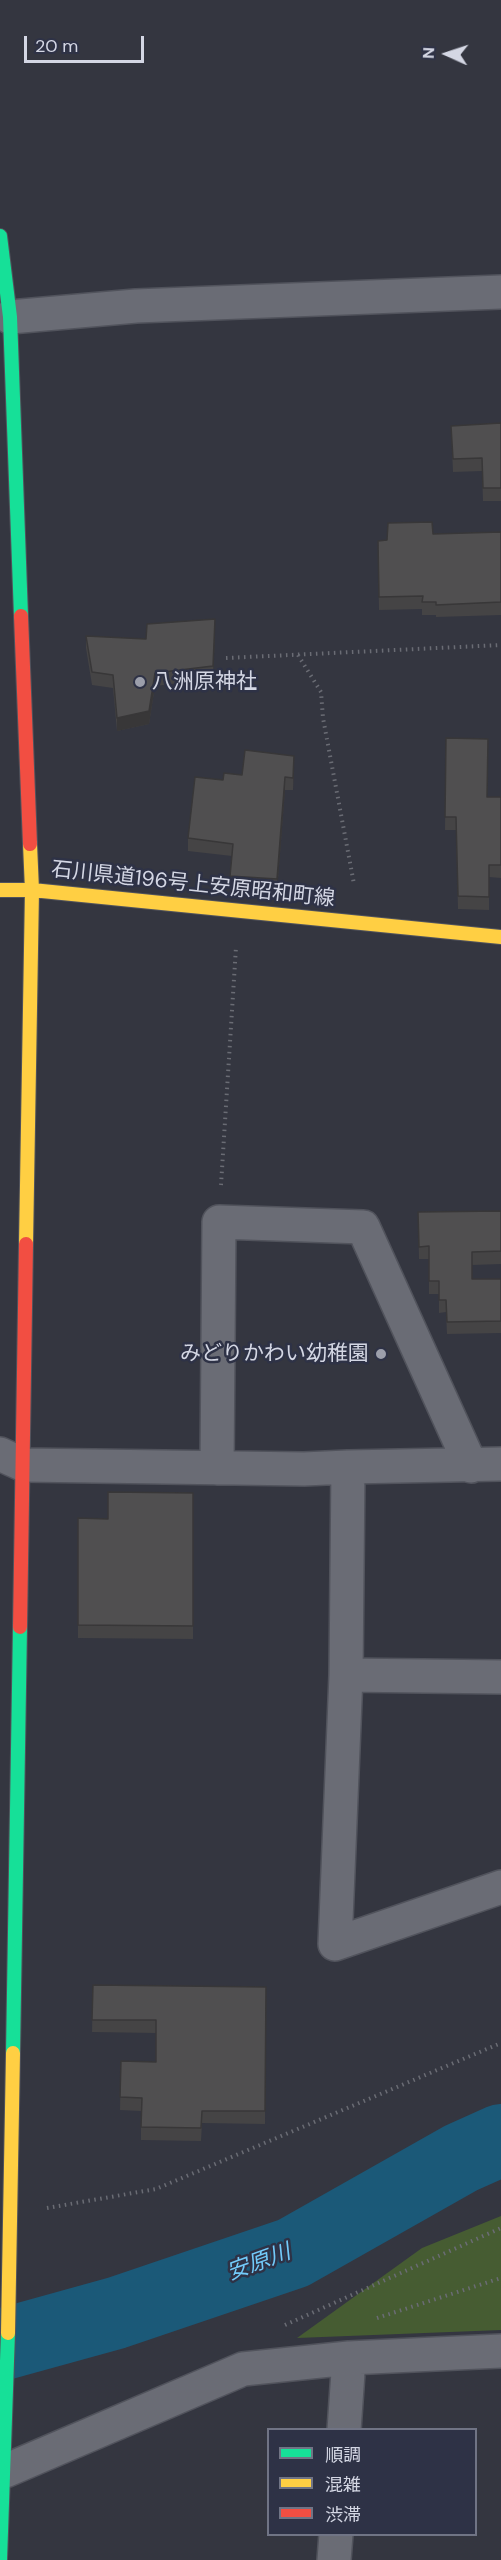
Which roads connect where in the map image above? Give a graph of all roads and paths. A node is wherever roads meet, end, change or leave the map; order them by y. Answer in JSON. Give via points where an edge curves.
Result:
{"nodes":[{"id":1,"x":0,"y":236,"type":"edge"},
{"id":2,"x":501,"y":292,"type":"edge"},
{"id":3,"x":10,"y":317,"type":"junction"},
{"id":4,"x":501,"y":645,"type":"edge"},
{"id":5,"x":298,"y":655,"type":"junction"},
{"id":6,"x":226,"y":658,"type":"dead end"},
{"id":7,"x":0,"y":890,"type":"edge"},
{"id":8,"x":32,"y":890,"type":"junction"},
{"id":9,"x":238,"y":910,"type":"junction"},
{"id":10,"x":362,"y":923,"type":"junction"},
{"id":11,"x":501,"y":937,"type":"edge"},
{"id":12,"x":219,"y":1222,"type":"junction"},
{"id":13,"x":12,"y":1459,"type":"edge"},
{"id":14,"x":486,"y":1465,"type":"edge"},
{"id":15,"x":348,"y":1467,"type":"junction"},
{"id":16,"x":217,"y":1468,"type":"junction"},
{"id":17,"x":345,"y":1675,"type":"junction"},
{"id":18,"x":501,"y":1677,"type":"edge"},
{"id":19,"x":501,"y":1887,"type":"edge"},
{"id":20,"x":501,"y":2043,"type":"edge"},
{"id":21,"x":10,"y":2214,"type":"junction"},
{"id":22,"x":501,"y":2351,"type":"edge"},
{"id":23,"x":349,"y":2358,"type":"junction"},
{"id":24,"x":344,"y":2428,"type":"edge"},
{"id":25,"x":5,"y":2471,"type":"junction"},
{"id":26,"x":336,"y":2536,"type":"edge"},
{"id":27,"x":0,"y":2560,"type":"edge"},
{"id":28,"x":334,"y":2560,"type":"edge"}],
"edges":[{"from":1,"to":3,"type":"main road","name":"石川県道196号上安原昭和町線"},
{"from":2,"to":3,"type":"street","via":[[136,306]]},
{"from":3,"to":8,"type":"main road","name":"石川県道196号上安原昭和町線"},
{"from":4,"to":5,"type":"path"},
{"from":5,"to":6,"type":"path"},
{"from":5,"to":10,"type":"path","via":[[321,692]]},
{"from":7,"to":8,"type":"main road"},
{"from":8,"to":9,"type":"main road","name":"石川県道196号上安原昭和町線"},
{"from":8,"to":13,"type":"main road"},
{"from":9,"to":10,"type":"main road","name":"石川県道196号上安原昭和町線"},
{"from":9,"to":12,"type":"path"},
{"from":10,"to":11,"type":"main road","name":"石川県道196号上安原昭和町線"},
{"from":12,"to":14,"type":"street","via":[[363,1227]]},
{"from":12,"to":16,"type":"street"},
{"from":13,"to":16,"type":"street"},
{"from":13,"to":21,"type":"main road"},
{"from":14,"to":15,"type":"street"},
{"from":15,"to":16,"type":"street"},
{"from":15,"to":17,"type":"street"},
{"from":17,"to":18,"type":"street"},
{"from":17,"to":19,"type":"street","via":[[335,1944]]},
{"from":20,"to":21,"type":"path","via":[[156,2189]]},
{"from":21,"to":25,"type":"main road"},
{"from":22,"to":23,"type":"street"},
{"from":23,"to":24,"type":"street"},
{"from":23,"to":25,"type":"street","via":[[243,2369]]},
{"from":25,"to":27,"type":"main road"},
{"from":26,"to":28,"type":"street"}]}
